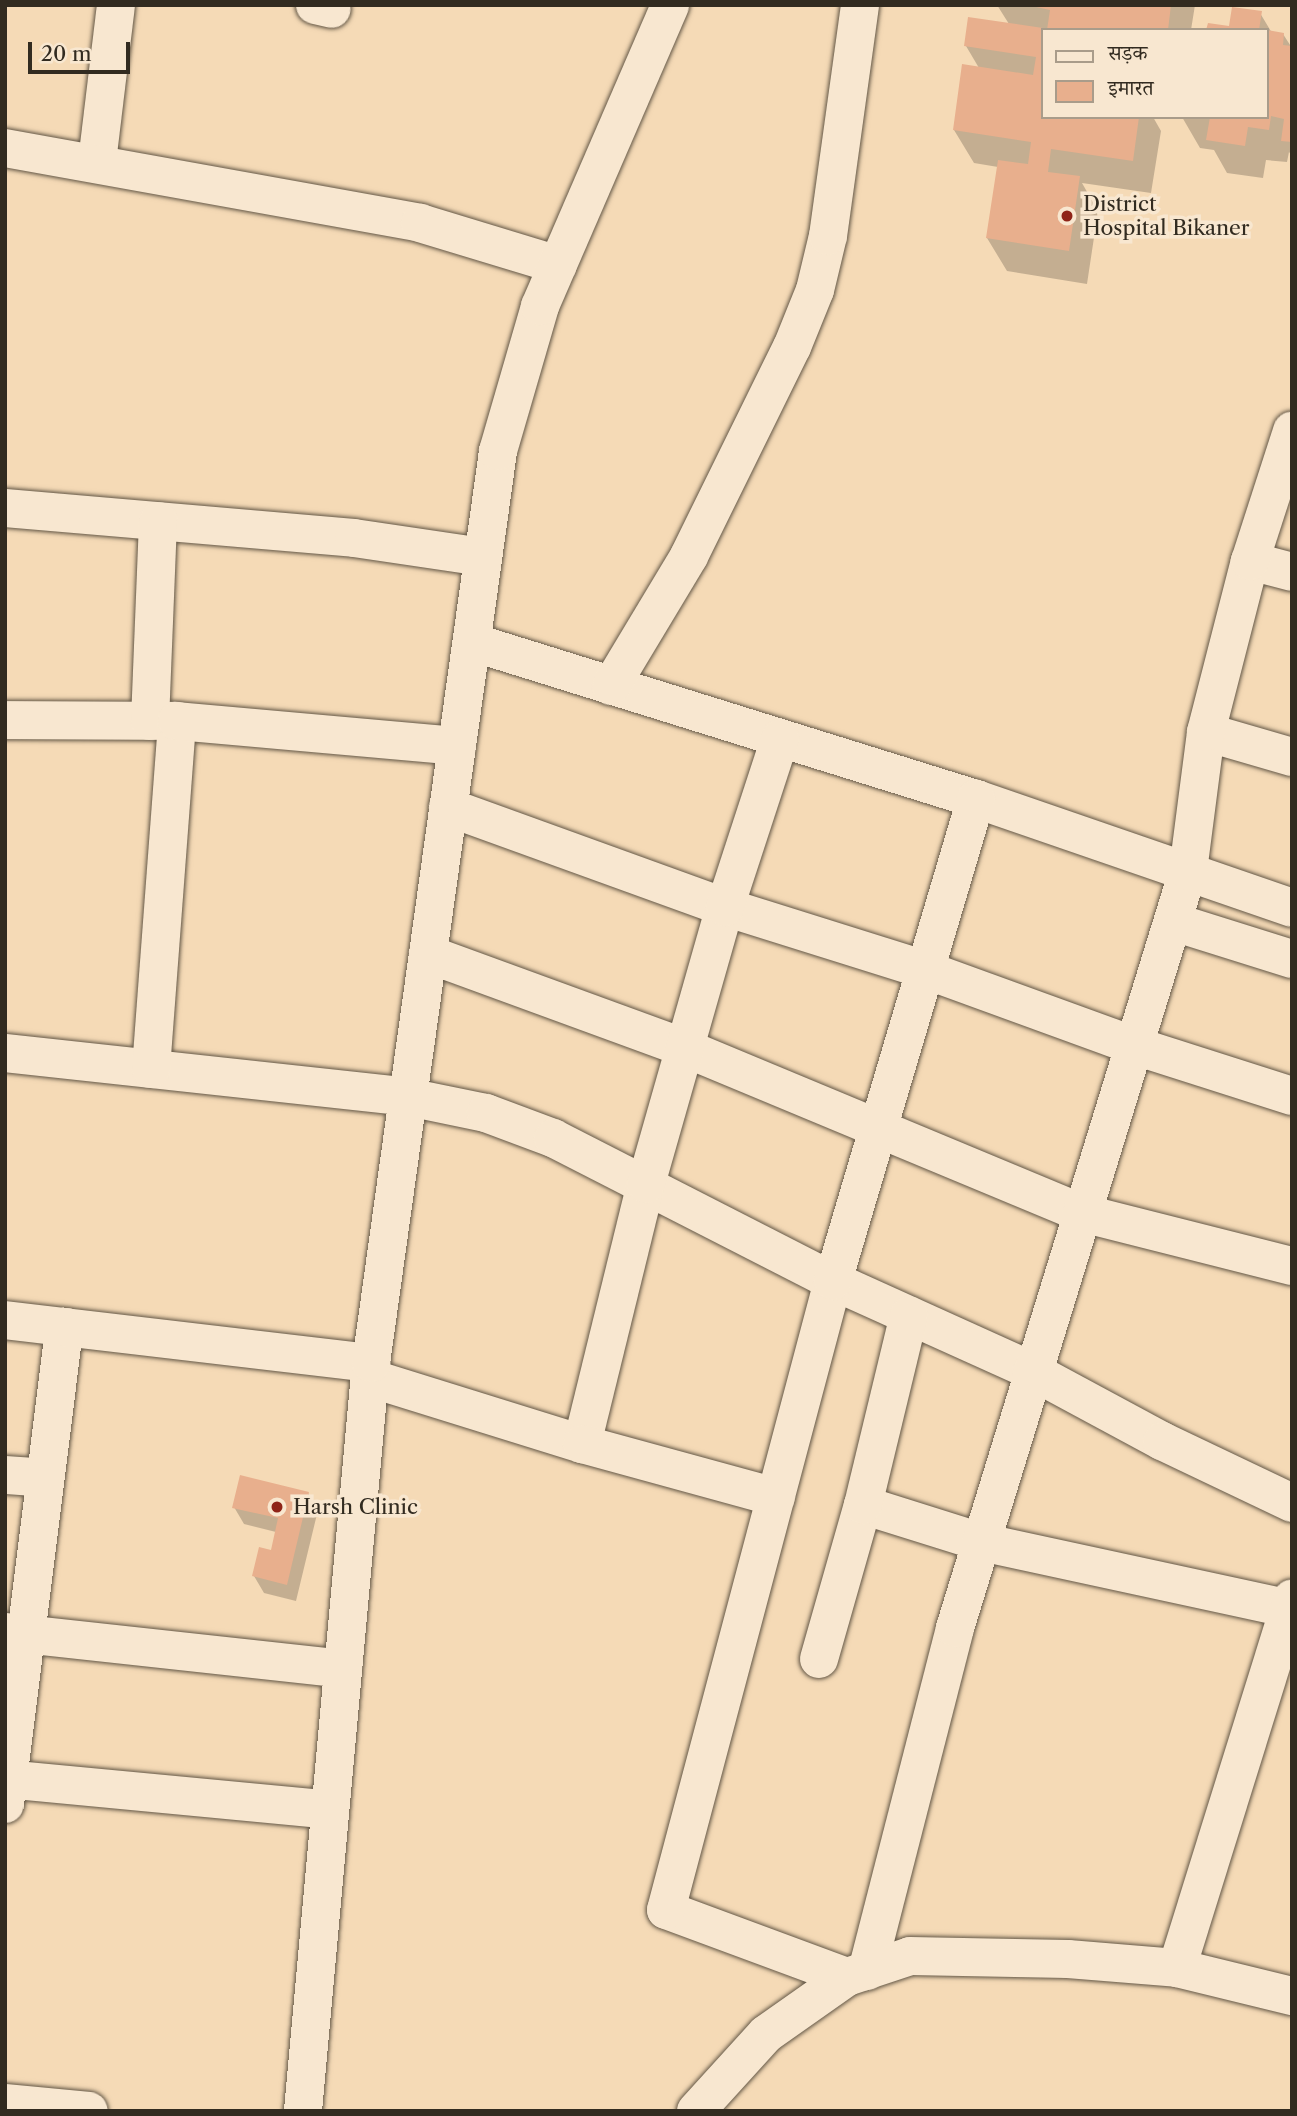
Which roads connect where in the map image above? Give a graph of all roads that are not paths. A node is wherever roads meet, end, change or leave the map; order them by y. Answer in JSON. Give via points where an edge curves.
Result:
{"nodes":[{"id":1,"x":116,"y":5,"type":"edge"},
{"id":2,"x":670,"y":5,"type":"edge"},
{"id":3,"x":860,"y":5,"type":"edge"},
{"id":4,"x":5,"y":148,"type":"edge"},
{"id":5,"x":97,"y":162,"type":"junction"},
{"id":6,"x":558,"y":265,"type":"junction"},
{"id":7,"x":1292,"y":431,"type":"edge"},
{"id":8,"x":5,"y":508,"type":"edge"},
{"id":9,"x":158,"y":521,"type":"junction"},
{"id":10,"x":483,"y":557,"type":"junction"},
{"id":11,"x":1250,"y":561,"type":"junction"},
{"id":12,"x":1292,"y":572,"type":"edge"},
{"id":13,"x":472,"y":642,"type":"junction"},
{"id":14,"x":611,"y":686,"type":"junction"},
{"id":15,"x":5,"y":720,"type":"edge"},
{"id":16,"x":164,"y":721,"type":"junction"},
{"id":17,"x":1206,"y":732,"type":"junction"},
{"id":18,"x":780,"y":739,"type":"junction"},
{"id":19,"x":457,"y":746,"type":"junction"},
{"id":20,"x":1292,"y":757,"type":"edge"},
{"id":21,"x":976,"y":799,"type":"junction"},
{"id":22,"x":449,"y":807,"type":"junction"},
{"id":23,"x":1188,"y":871,"type":"junction"},
{"id":24,"x":725,"y":907,"type":"junction"},
{"id":25,"x":1292,"y":908,"type":"edge"},
{"id":26,"x":1174,"y":922,"type":"junction"},
{"id":27,"x":428,"y":954,"type":"junction"},
{"id":28,"x":1292,"y":959,"type":"edge"},
{"id":29,"x":926,"y":970,"type":"junction"},
{"id":30,"x":1135,"y":1046,"type":"junction"},
{"id":31,"x":685,"y":1048,"type":"junction"},
{"id":32,"x":5,"y":1053,"type":"edge"},
{"id":33,"x":151,"y":1069,"type":"junction"},
{"id":34,"x":1292,"y":1096,"type":"edge"},
{"id":35,"x":408,"y":1097,"type":"junction"},
{"id":36,"x":879,"y":1128,"type":"junction"},
{"id":37,"x":646,"y":1184,"type":"junction"},
{"id":38,"x":1082,"y":1213,"type":"junction"},
{"id":39,"x":1292,"y":1266,"type":"edge"},
{"id":40,"x":833,"y":1280,"type":"junction"},
{"id":41,"x":909,"y":1315,"type":"junction"},
{"id":42,"x":5,"y":1320,"type":"edge"},
{"id":43,"x":64,"y":1327,"type":"junction"},
{"id":44,"x":370,"y":1371,"type":"junction"},
{"id":45,"x":1032,"y":1371,"type":"junction"},
{"id":46,"x":582,"y":1444,"type":"junction"},
{"id":47,"x":5,"y":1475,"type":"edge"},
{"id":48,"x":44,"y":1478,"type":"junction"},
{"id":49,"x":776,"y":1497,"type":"junction"},
{"id":50,"x":1292,"y":1503,"type":"edge"},
{"id":51,"x":863,"y":1505,"type":"junction"},
{"id":52,"x":981,"y":1542,"type":"junction"},
{"id":53,"x":1290,"y":1605,"type":"edge"},
{"id":54,"x":16,"y":1633,"type":"edge"},
{"id":55,"x":819,"y":1659,"type":"dead end"},
{"id":56,"x":343,"y":1669,"type":"junction"},
{"id":57,"x":6,"y":1787,"type":"edge"},
{"id":58,"x":330,"y":1810,"type":"junction"},
{"id":59,"x":1177,"y":1968,"type":"junction"},
{"id":60,"x":857,"y":1974,"type":"junction"},
{"id":61,"x":1292,"y":1996,"type":"edge"},
{"id":62,"x":5,"y":2103,"type":"edge"},
{"id":63,"x":89,"y":2111,"type":"edge"},
{"id":64,"x":303,"y":2111,"type":"edge"},
{"id":65,"x":696,"y":2111,"type":"edge"}],
"edges":[{"from":1,"to":5,"type":"street"},
{"from":2,"to":6,"type":"street"},
{"from":3,"to":14,"type":"street","via":[[828,236],[815,290],[792,347],[689,556]]},
{"from":4,"to":5,"type":"street"},
{"from":5,"to":6,"type":"street","via":[[421,222]]},
{"from":6,"to":10,"type":"street","via":[[540,306],[498,451]]},
{"from":7,"to":11,"type":"street"},
{"from":8,"to":9,"type":"street"},
{"from":9,"to":10,"type":"street","via":[[354,538]]},
{"from":9,"to":16,"type":"street"},
{"from":10,"to":13,"type":"street"},
{"from":11,"to":12,"type":"street"},
{"from":11,"to":17,"type":"street"},
{"from":13,"to":14,"type":"street"},
{"from":13,"to":19,"type":"street"},
{"from":14,"to":18,"type":"street"},
{"from":15,"to":16,"type":"street"},
{"from":16,"to":19,"type":"street"},
{"from":16,"to":33,"type":"street"},
{"from":17,"to":20,"type":"street"},
{"from":17,"to":23,"type":"street"},
{"from":18,"to":21,"type":"street"},
{"from":18,"to":24,"type":"street"},
{"from":19,"to":22,"type":"street"},
{"from":21,"to":23,"type":"street"},
{"from":21,"to":29,"type":"street"},
{"from":22,"to":24,"type":"street"},
{"from":22,"to":27,"type":"street"},
{"from":23,"to":25,"type":"street"},
{"from":23,"to":26,"type":"street"},
{"from":24,"to":29,"type":"street"},
{"from":24,"to":31,"type":"street"},
{"from":26,"to":28,"type":"street"},
{"from":26,"to":30,"type":"street"},
{"from":27,"to":31,"type":"street"},
{"from":27,"to":35,"type":"street"},
{"from":29,"to":30,"type":"street"},
{"from":29,"to":36,"type":"street"},
{"from":30,"to":34,"type":"street"},
{"from":30,"to":38,"type":"street"},
{"from":31,"to":36,"type":"street"},
{"from":31,"to":37,"type":"street"},
{"from":32,"to":33,"type":"street"},
{"from":33,"to":35,"type":"street"},
{"from":35,"to":37,"type":"street","via":[[485,1113],[553,1138]]},
{"from":35,"to":44,"type":"street"},
{"from":36,"to":38,"type":"street"},
{"from":36,"to":40,"type":"street"},
{"from":37,"to":40,"type":"street"},
{"from":37,"to":46,"type":"street"},
{"from":38,"to":39,"type":"street"},
{"from":38,"to":45,"type":"street"},
{"from":40,"to":41,"type":"street"},
{"from":40,"to":49,"type":"street"},
{"from":41,"to":45,"type":"street"},
{"from":41,"to":51,"type":"street"},
{"from":42,"to":43,"type":"street"},
{"from":43,"to":44,"type":"street"},
{"from":43,"to":48,"type":"street"},
{"from":44,"to":46,"type":"street"},
{"from":44,"to":56,"type":"street"},
{"from":45,"to":50,"type":"street","via":[[1162,1441]]},
{"from":45,"to":52,"type":"street"},
{"from":46,"to":49,"type":"street"},
{"from":47,"to":48,"type":"street"},
{"from":48,"to":54,"type":"street"},
{"from":49,"to":60,"type":"street","via":[[666,1910]]},
{"from":51,"to":52,"type":"street"},
{"from":51,"to":55,"type":"street"},
{"from":52,"to":53,"type":"street"},
{"from":52,"to":60,"type":"street"},
{"from":53,"to":59,"type":"street"},
{"from":54,"to":56,"type":"street"},
{"from":54,"to":57,"type":"street"},
{"from":56,"to":58,"type":"street"},
{"from":57,"to":58,"type":"street"},
{"from":58,"to":64,"type":"street"},
{"from":59,"to":60,"type":"street","via":[[1068,1959],[910,1956]]},
{"from":59,"to":61,"type":"street"},
{"from":60,"to":65,"type":"street","via":[[766,2034]]},
{"from":62,"to":63,"type":"street"}]}
